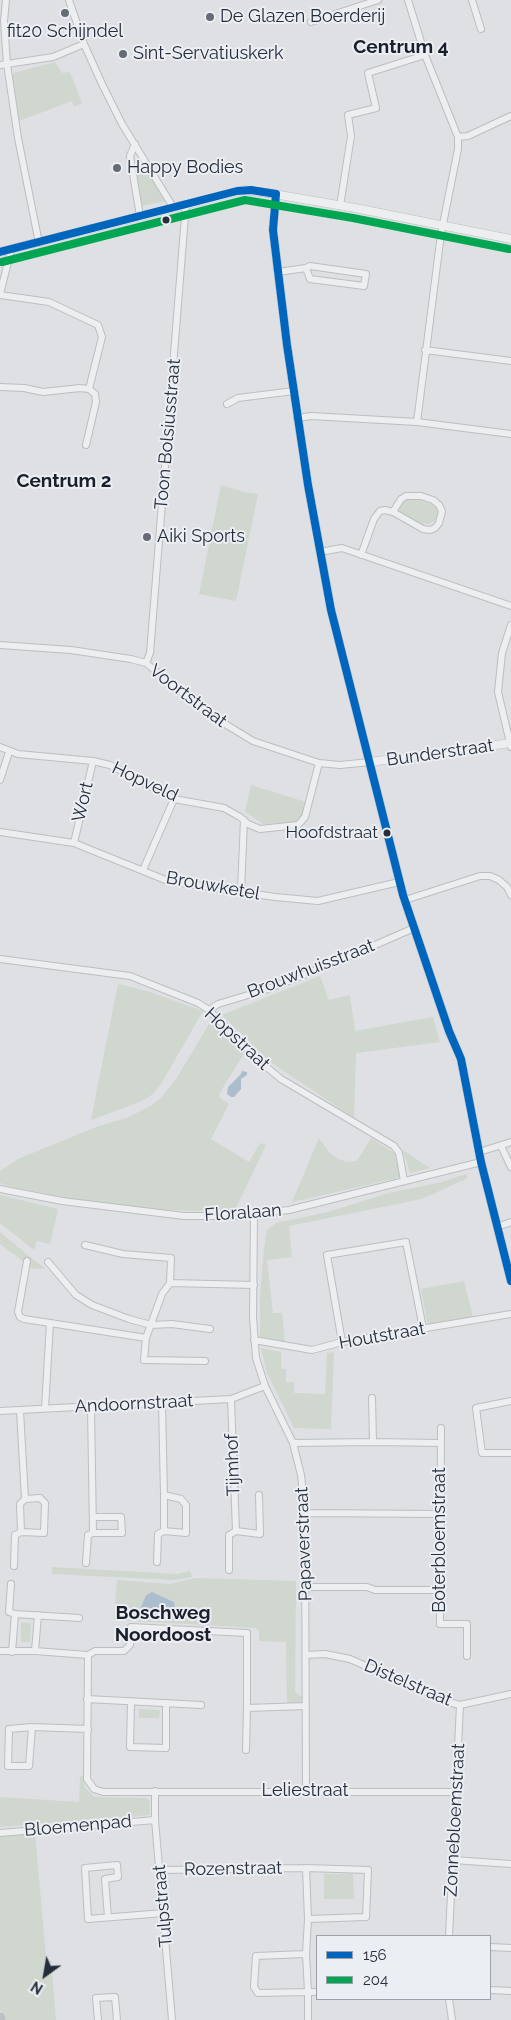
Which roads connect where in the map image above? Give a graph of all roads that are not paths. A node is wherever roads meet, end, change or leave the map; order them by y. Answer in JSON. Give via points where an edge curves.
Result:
{"nodes":[{"id":1,"x":6,"y":0,"type":"edge"},
{"id":2,"x":69,"y":0,"type":"edge"},
{"id":3,"x":378,"y":0,"type":"edge"},
{"id":4,"x":408,"y":0,"type":"edge"},
{"id":5,"x":472,"y":0,"type":"edge"},
{"id":6,"x":311,"y":22,"type":"dead end"},
{"id":7,"x":481,"y":29,"type":"dead end"},
{"id":8,"x":84,"y":44,"type":"junction"},
{"id":9,"x":425,"y":55,"type":"junction"},
{"id":10,"x":3,"y":65,"type":"edge"},
{"id":11,"x":511,"y":116,"type":"edge"},
{"id":12,"x":458,"y":137,"type":"junction"},
{"id":13,"x":135,"y":144,"type":"junction"},
{"id":14,"x":276,"y":194,"type":"junction"},
{"id":15,"x":186,"y":204,"type":"junction"},
{"id":16,"x":340,"y":206,"type":"junction"},
{"id":17,"x":173,"y":207,"type":"junction"},
{"id":18,"x":140,"y":216,"type":"junction"},
{"id":19,"x":443,"y":226,"type":"junction"},
{"id":20,"x":511,"y":239,"type":"edge"},
{"id":21,"x":39,"y":243,"type":"junction"},
{"id":22,"x":11,"y":250,"type":"junction"},
{"id":23,"x":0,"y":252,"type":"edge"},
{"id":24,"x":306,"y":268,"type":"junction"},
{"id":25,"x":278,"y":272,"type":"junction"},
{"id":26,"x":0,"y":294,"type":"edge"},
{"id":27,"x":425,"y":350,"type":"junction"},
{"id":28,"x":511,"y":361,"type":"edge"},
{"id":29,"x":0,"y":387,"type":"edge"},
{"id":30,"x":89,"y":389,"type":"junction"},
{"id":31,"x":294,"y":391,"type":"junction"},
{"id":32,"x":227,"y":404,"type":"dead end"},
{"id":33,"x":297,"y":418,"type":"junction"},
{"id":34,"x":417,"y":422,"type":"junction"},
{"id":35,"x":511,"y":434,"type":"edge"},
{"id":36,"x":86,"y":445,"type":"dead end"},
{"id":37,"x":393,"y":512,"type":"junction"},
{"id":38,"x":320,"y":552,"type":"junction"},
{"id":39,"x":361,"y":556,"type":"junction"},
{"id":40,"x":511,"y":606,"type":"edge"},
{"id":41,"x":511,"y":625,"type":"edge"},
{"id":42,"x":0,"y":645,"type":"edge"},
{"id":43,"x":146,"y":663,"type":"junction"},
{"id":44,"x":511,"y":744,"type":"edge"},
{"id":45,"x":0,"y":747,"type":"edge"},
{"id":46,"x":9,"y":752,"type":"junction"},
{"id":47,"x":93,"y":761,"type":"junction"},
{"id":48,"x":370,"y":762,"type":"junction"},
{"id":49,"x":319,"y":763,"type":"junction"},
{"id":50,"x":0,"y":780,"type":"edge"},
{"id":51,"x":174,"y":799,"type":"junction"},
{"id":52,"x":244,"y":820,"type":"junction"},
{"id":53,"x":0,"y":832,"type":"edge"},
{"id":54,"x":74,"y":843,"type":"junction"},
{"id":55,"x":143,"y":870,"type":"junction"},
{"id":56,"x":399,"y":882,"type":"junction"},
{"id":57,"x":241,"y":891,"type":"junction"},
{"id":58,"x":511,"y":895,"type":"edge"},
{"id":59,"x":405,"y":900,"type":"junction"},
{"id":60,"x":414,"y":928,"type":"junction"},
{"id":61,"x":0,"y":959,"type":"edge"},
{"id":62,"x":209,"y":1010,"type":"junction"},
{"id":63,"x":511,"y":1142,"type":"edge"},
{"id":64,"x":501,"y":1146,"type":"junction"},
{"id":65,"x":479,"y":1152,"type":"junction"},
{"id":66,"x":481,"y":1162,"type":"junction"},
{"id":67,"x":511,"y":1167,"type":"edge"},
{"id":68,"x":404,"y":1181,"type":"junction"},
{"id":69,"x":0,"y":1190,"type":"edge"},
{"id":70,"x":254,"y":1215,"type":"junction"},
{"id":71,"x":511,"y":1222,"type":"edge"},
{"id":72,"x":497,"y":1227,"type":"junction"},
{"id":73,"x":85,"y":1245,"type":"dead end"},
{"id":74,"x":27,"y":1261,"type":"dead end"},
{"id":75,"x":48,"y":1262,"type":"dead end"},
{"id":76,"x":511,"y":1281,"type":"edge"},
{"id":77,"x":170,"y":1283,"type":"junction"},
{"id":78,"x":254,"y":1285,"type":"junction"},
{"id":79,"x":511,"y":1314,"type":"edge"},
{"id":80,"x":50,"y":1323,"type":"junction"},
{"id":81,"x":151,"y":1325,"type":"junction"},
{"id":82,"x":423,"y":1328,"type":"junction"},
{"id":83,"x":210,"y":1329,"type":"dead end"},
{"id":84,"x":146,"y":1338,"type":"junction"},
{"id":85,"x":254,"y":1340,"type":"junction"},
{"id":86,"x":342,"y":1342,"type":"junction"},
{"id":87,"x":205,"y":1360,"type":"dead end"},
{"id":88,"x":265,"y":1386,"type":"junction"},
{"id":89,"x":372,"y":1398,"type":"dead end"},
{"id":90,"x":231,"y":1399,"type":"junction"},
{"id":91,"x":511,"y":1402,"type":"edge"},
{"id":92,"x":162,"y":1403,"type":"junction"},
{"id":93,"x":91,"y":1407,"type":"junction"},
{"id":94,"x":45,"y":1408,"type":"junction"},
{"id":95,"x":20,"y":1410,"type":"junction"},
{"id":96,"x":0,"y":1411,"type":"edge"},
{"id":97,"x":441,"y":1428,"type":"dead end"},
{"id":98,"x":372,"y":1442,"type":"junction"},
{"id":99,"x":293,"y":1443,"type":"junction"},
{"id":100,"x":441,"y":1443,"type":"junction"},
{"id":101,"x":511,"y":1453,"type":"edge"},
{"id":102,"x":164,"y":1495,"type":"junction"},
{"id":103,"x":259,"y":1495,"type":"dead end"},
{"id":104,"x":24,"y":1499,"type":"junction"},
{"id":105,"x":305,"y":1513,"type":"junction"},
{"id":106,"x":440,"y":1514,"type":"junction"},
{"id":107,"x":94,"y":1517,"type":"junction"},
{"id":108,"x":236,"y":1531,"type":"junction"},
{"id":109,"x":20,"y":1532,"type":"junction"},
{"id":110,"x":164,"y":1532,"type":"junction"},
{"id":111,"x":93,"y":1533,"type":"junction"},
{"id":112,"x":157,"y":1562,"type":"dead end"},
{"id":113,"x":86,"y":1563,"type":"dead end"},
{"id":114,"x":14,"y":1566,"type":"dead end"},
{"id":115,"x":229,"y":1570,"type":"dead end"},
{"id":116,"x":11,"y":1584,"type":"dead end"},
{"id":117,"x":306,"y":1586,"type":"junction"},
{"id":118,"x":440,"y":1590,"type":"junction"},
{"id":119,"x":15,"y":1614,"type":"junction"},
{"id":120,"x":38,"y":1615,"type":"junction"},
{"id":121,"x":79,"y":1618,"type":"dead end"},
{"id":122,"x":0,"y":1651,"type":"edge"},
{"id":123,"x":35,"y":1651,"type":"junction"},
{"id":124,"x":12,"y":1652,"type":"junction"},
{"id":125,"x":88,"y":1655,"type":"junction"},
{"id":126,"x":306,"y":1655,"type":"junction"},
{"id":127,"x":467,"y":1656,"type":"dead end"},
{"id":128,"x":511,"y":1694,"type":"edge"},
{"id":129,"x":87,"y":1699,"type":"junction"},
{"id":130,"x":131,"y":1702,"type":"junction"},
{"id":131,"x":166,"y":1704,"type":"junction"},
{"id":132,"x":201,"y":1705,"type":"dead end"},
{"id":133,"x":460,"y":1705,"type":"junction"},
{"id":134,"x":306,"y":1706,"type":"junction"},
{"id":135,"x":247,"y":1708,"type":"junction"},
{"id":136,"x":32,"y":1727,"type":"junction"},
{"id":137,"x":88,"y":1729,"type":"junction"},
{"id":138,"x":246,"y":1750,"type":"dead end"},
{"id":139,"x":155,"y":1791,"type":"junction"},
{"id":140,"x":306,"y":1791,"type":"junction"},
{"id":141,"x":456,"y":1792,"type":"junction"},
{"id":142,"x":155,"y":1820,"type":"junction"},
{"id":143,"x":0,"y":1833,"type":"edge"},
{"id":144,"x":453,"y":1860,"type":"junction"},
{"id":145,"x":511,"y":1864,"type":"edge"},
{"id":146,"x":306,"y":1868,"type":"junction"},
{"id":147,"x":160,"y":1870,"type":"junction"},
{"id":148,"x":164,"y":1913,"type":"junction"},
{"id":149,"x":108,"y":1917,"type":"junction"},
{"id":150,"x":308,"y":1919,"type":"junction"},
{"id":151,"x":449,"y":1935,"type":"edge"},
{"id":152,"x":491,"y":1947,"type":"edge"},
{"id":153,"x":511,"y":1948,"type":"edge"},
{"id":154,"x":306,"y":1954,"type":"junction"},
{"id":155,"x":491,"y":1990,"type":"edge"},
{"id":156,"x":511,"y":1991,"type":"edge"},
{"id":157,"x":308,"y":1992,"type":"junction"},
{"id":158,"x":316,"y":1992,"type":"edge"},
{"id":159,"x":449,"y":2000,"type":"edge"},
{"id":160,"x":98,"y":2020,"type":"edge"},
{"id":161,"x":118,"y":2020,"type":"edge"},
{"id":162,"x":172,"y":2020,"type":"edge"},
{"id":163,"x":308,"y":2020,"type":"edge"},
{"id":164,"x":452,"y":2020,"type":"edge"}],
"edges":[{"from":1,"to":10,"type":"street"},
{"from":2,"to":8,"type":"street"},
{"from":3,"to":6,"type":"street"},
{"from":4,"to":9,"type":"street"},
{"from":5,"to":7,"type":"street"},
{"from":8,"to":10,"type":"street","via":[[53,57]]},
{"from":8,"to":13,"type":"street"},
{"from":9,"to":12,"type":"street"},
{"from":9,"to":16,"type":"street","via":[[368,73],[376,108],[348,114],[351,136]]},
{"from":10,"to":21,"type":"street"},
{"from":11,"to":12,"type":"street","via":[[468,136]]},
{"from":12,"to":19,"type":"street"},
{"from":13,"to":17,"type":"street"},
{"from":13,"to":18,"type":"street","via":[[130,156]]},
{"from":14,"to":15,"type":"street","via":[[244,190]]},
{"from":14,"to":16,"type":"street"},
{"from":14,"to":25,"type":"street","via":[[273,230]]},
{"from":15,"to":17,"type":"street"},
{"from":15,"to":43,"type":"street","name":"Toon Bolsiusstraat","via":[[150,653]]},
{"from":16,"to":19,"type":"street"},
{"from":17,"to":18,"type":"street"},
{"from":18,"to":21,"type":"street"},
{"from":19,"to":20,"type":"street"},
{"from":19,"to":27,"type":"street"},
{"from":21,"to":22,"type":"street"},
{"from":22,"to":23,"type":"street"},
{"from":22,"to":26,"type":"street"},
{"from":24,"to":24,"type":"street","via":[[366,274],[364,286],[310,279]]},
{"from":24,"to":25,"type":"street"},
{"from":25,"to":31,"type":"street"},
{"from":26,"to":30,"type":"street","via":[[49,302],[98,325],[102,337]]},
{"from":27,"to":28,"type":"street"},
{"from":27,"to":34,"type":"street"},
{"from":29,"to":30,"type":"street","via":[[43,392]]},
{"from":30,"to":36,"type":"street","via":[[95,394],[96,402]]},
{"from":31,"to":32,"type":"street","via":[[238,398]]},
{"from":31,"to":33,"type":"street"},
{"from":33,"to":34,"type":"street"},
{"from":33,"to":38,"type":"street"},
{"from":34,"to":35,"type":"street"},
{"from":37,"to":37,"type":"street","via":[[422,529],[430,530],[439,523],[442,511],[433,500],[406,496]]},
{"from":37,"to":39,"type":"street","via":[[380,511],[374,519]]},
{"from":38,"to":39,"type":"street","via":[[342,548]]},
{"from":38,"to":48,"type":"street","via":[[331,610]]},
{"from":39,"to":40,"type":"street"},
{"from":41,"to":44,"type":"street","via":[[498,680],[501,711]]},
{"from":42,"to":43,"type":"street","name":"Voortstraat","via":[[71,650]]},
{"from":43,"to":49,"type":"street","name":"Voortstraat","via":[[207,713],[238,733]]},
{"from":44,"to":48,"type":"street","name":"Bunderstraat"},
{"from":45,"to":46,"type":"street","name":"Hopveld"},
{"from":46,"to":47,"type":"street","name":"Hopveld"},
{"from":46,"to":50,"type":"street"},
{"from":47,"to":51,"type":"street","name":"Hopveld","via":[[110,765]]},
{"from":47,"to":54,"type":"street","name":"Wort"},
{"from":48,"to":49,"type":"street","name":"Voortstraat"},
{"from":48,"to":56,"type":"street"},
{"from":49,"to":52,"type":"street","name":"Hopveld","via":[[305,817],[298,825],[260,829]]},
{"from":51,"to":52,"type":"street","name":"Hopveld","via":[[224,808]]},
{"from":51,"to":55,"type":"street"},
{"from":52,"to":57,"type":"street"},
{"from":53,"to":54,"type":"street","name":"Brouwketel"},
{"from":54,"to":55,"type":"street","name":"Brouwketel"},
{"from":55,"to":57,"type":"street","name":"Brouwketel","via":[[168,881]]},
{"from":56,"to":57,"type":"street","name":"Brouwketel","via":[[318,901]]},
{"from":56,"to":59,"type":"street"},
{"from":58,"to":59,"type":"street","via":[[499,880],[480,876]]},
{"from":59,"to":60,"type":"street"},
{"from":60,"to":62,"type":"street","name":"Brouwhuisstraat","via":[[327,966]]},
{"from":60,"to":65,"type":"street","via":[[461,1059]]},
{"from":61,"to":62,"type":"street","name":"Hopstraat","via":[[130,976],[172,991]]},
{"from":62,"to":68,"type":"street","name":"Hopstraat","via":[[281,1079],[394,1146],[399,1153]]},
{"from":63,"to":64,"type":"street"},
{"from":64,"to":65,"type":"street"},
{"from":64,"to":67,"type":"street"},
{"from":65,"to":66,"type":"street"},
{"from":66,"to":68,"type":"street","name":"Floralaan"},
{"from":66,"to":72,"type":"street"},
{"from":68,"to":70,"type":"street","name":"Floralaan","via":[[289,1210]]},
{"from":69,"to":70,"type":"street","name":"Floralaan","via":[[184,1216]]},
{"from":70,"to":78,"type":"street","name":"Papaverstraat"},
{"from":71,"to":72,"type":"street"},
{"from":72,"to":76,"type":"street"},
{"from":73,"to":77,"type":"street","via":[[123,1254],[171,1258]]},
{"from":74,"to":80,"type":"street","via":[[18,1312],[20,1317]]},
{"from":75,"to":81,"type":"street","via":[[81,1300]]},
{"from":77,"to":78,"type":"street"},
{"from":77,"to":81,"type":"street","via":[[162,1294]]},
{"from":78,"to":85,"type":"street","name":"Papaverstraat"},
{"from":79,"to":82,"type":"street","name":"Houtstraat"},
{"from":80,"to":84,"type":"street"},
{"from":80,"to":94,"type":"street"},
{"from":81,"to":83,"type":"street"},
{"from":81,"to":84,"type":"street"},
{"from":82,"to":86,"type":"street","name":"Houtstraat"},
{"from":82,"to":86,"type":"street","via":[[406,1242],[344,1252],[327,1256]]},
{"from":84,"to":87,"type":"street","via":[[144,1360]]},
{"from":85,"to":86,"type":"street","name":"Houtstraat","via":[[312,1350]]},
{"from":85,"to":88,"type":"street","name":"Papaverstraat"},
{"from":88,"to":90,"type":"street","name":"Andoornstraat"},
{"from":88,"to":99,"type":"street","name":"Papaverstraat"},
{"from":89,"to":98,"type":"street"},
{"from":90,"to":92,"type":"street","name":"Andoornstraat"},
{"from":90,"to":108,"type":"street","name":"Tijmhof"},
{"from":91,"to":101,"type":"street","via":[[476,1408],[482,1453]]},
{"from":92,"to":93,"type":"street","name":"Andoornstraat"},
{"from":92,"to":102,"type":"street"},
{"from":93,"to":94,"type":"street","name":"Andoornstraat"},
{"from":93,"to":107,"type":"street"},
{"from":94,"to":95,"type":"street","name":"Andoornstraat"},
{"from":95,"to":96,"type":"street","name":"Andoornstraat"},
{"from":95,"to":104,"type":"street"},
{"from":97,"to":100,"type":"street","name":"Boterbloemstraat"},
{"from":98,"to":99,"type":"street"},
{"from":98,"to":100,"type":"street"},
{"from":99,"to":105,"type":"street","name":"Papaverstraat"},
{"from":100,"to":106,"type":"street","name":"Boterbloemstraat"},
{"from":102,"to":110,"type":"street"},
{"from":102,"to":110,"type":"street","via":[[181,1499],[186,1505],[186,1534]]},
{"from":103,"to":108,"type":"street","name":"Tijmhof","via":[[260,1534]]},
{"from":104,"to":109,"type":"street","via":[[20,1504]]},
{"from":104,"to":109,"type":"street","via":[[40,1498],[44,1503],[44,1533]]},
{"from":105,"to":106,"type":"street"},
{"from":105,"to":117,"type":"street","name":"Papaverstraat"},
{"from":106,"to":118,"type":"street","name":"Boterbloemstraat"},
{"from":107,"to":111,"type":"street"},
{"from":107,"to":111,"type":"street","via":[[121,1517],[122,1533]]},
{"from":108,"to":115,"type":"street","name":"Tijmhof","via":[[229,1535]]},
{"from":109,"to":114,"type":"street","via":[[15,1535]]},
{"from":110,"to":112,"type":"street","via":[[158,1534]]},
{"from":111,"to":113,"type":"street","via":[[88,1535]]},
{"from":116,"to":119,"type":"street","via":[[9,1612]]},
{"from":117,"to":118,"type":"street"},
{"from":117,"to":126,"type":"street","name":"Papaverstraat"},
{"from":118,"to":127,"type":"street","name":"Boterbloemstraat","via":[[440,1624],[467,1624]]},
{"from":119,"to":120,"type":"street"},
{"from":119,"to":124,"type":"street"},
{"from":120,"to":121,"type":"street"},
{"from":120,"to":123,"type":"street"},
{"from":122,"to":124,"type":"street"},
{"from":123,"to":124,"type":"street"},
{"from":123,"to":125,"type":"street"},
{"from":125,"to":129,"type":"street"},
{"from":125,"to":135,"type":"street","via":[[95,1651],[124,1652],[130,1645],[131,1627],[247,1633]]},
{"from":126,"to":133,"type":"street","name":"Distelstraat","via":[[325,1654],[350,1659]]},
{"from":126,"to":134,"type":"street","name":"Papaverstraat"},
{"from":128,"to":133,"type":"street","name":"Distelstraat"},
{"from":129,"to":130,"type":"street"},
{"from":129,"to":137,"type":"street"},
{"from":130,"to":131,"type":"street"},
{"from":130,"to":131,"type":"street","via":[[130,1747],[166,1748]]},
{"from":131,"to":132,"type":"street"},
{"from":133,"to":141,"type":"street","name":"Zonnebloemstraat"},
{"from":134,"to":135,"type":"street"},
{"from":134,"to":140,"type":"street","name":"Papaverstraat"},
{"from":135,"to":138,"type":"street"},
{"from":136,"to":136,"type":"street","via":[[8,1729],[8,1766],[29,1766]]},
{"from":136,"to":137,"type":"street"},
{"from":137,"to":139,"type":"street","name":"Bloemenpad","via":[[87,1779],[94,1789],[103,1792]]},
{"from":139,"to":140,"type":"street","name":"Leliestraat"},
{"from":139,"to":142,"type":"street","name":"Tulpstraat"},
{"from":140,"to":141,"type":"street","name":"Leliestraat"},
{"from":141,"to":144,"type":"street","name":"Zonnebloemstraat"},
{"from":142,"to":143,"type":"street","name":"Bloemenpad"},
{"from":142,"to":147,"type":"street","name":"Tulpstraat"},
{"from":144,"to":145,"type":"street"},
{"from":144,"to":151,"type":"street","name":"Zonnebloemstraat"},
{"from":146,"to":147,"type":"street","name":"Rozenstraat"},
{"from":146,"to":150,"type":"street"},
{"from":146,"to":150,"type":"street","name":"Rozenstraat","via":[[368,1870],[366,1917]]},
{"from":147,"to":148,"type":"street","name":"Tulpstraat"},
{"from":148,"to":149,"type":"street"},
{"from":148,"to":162,"type":"street","name":"Tulpstraat"},
{"from":149,"to":149,"type":"street","via":[[88,1919],[85,1868],[117,1865],[118,1877],[105,1879]]},
{"from":150,"to":154,"type":"street"},
{"from":152,"to":153,"type":"street"},
{"from":154,"to":157,"type":"street"},
{"from":154,"to":157,"type":"street","via":[[256,1956],[254,1987],[258,1994]]},
{"from":155,"to":156,"type":"street"},
{"from":157,"to":158,"type":"street"},
{"from":157,"to":163,"type":"street"},
{"from":159,"to":164,"type":"street"},
{"from":160,"to":161,"type":"street","via":[[96,1998],[115,1997]]}]}
